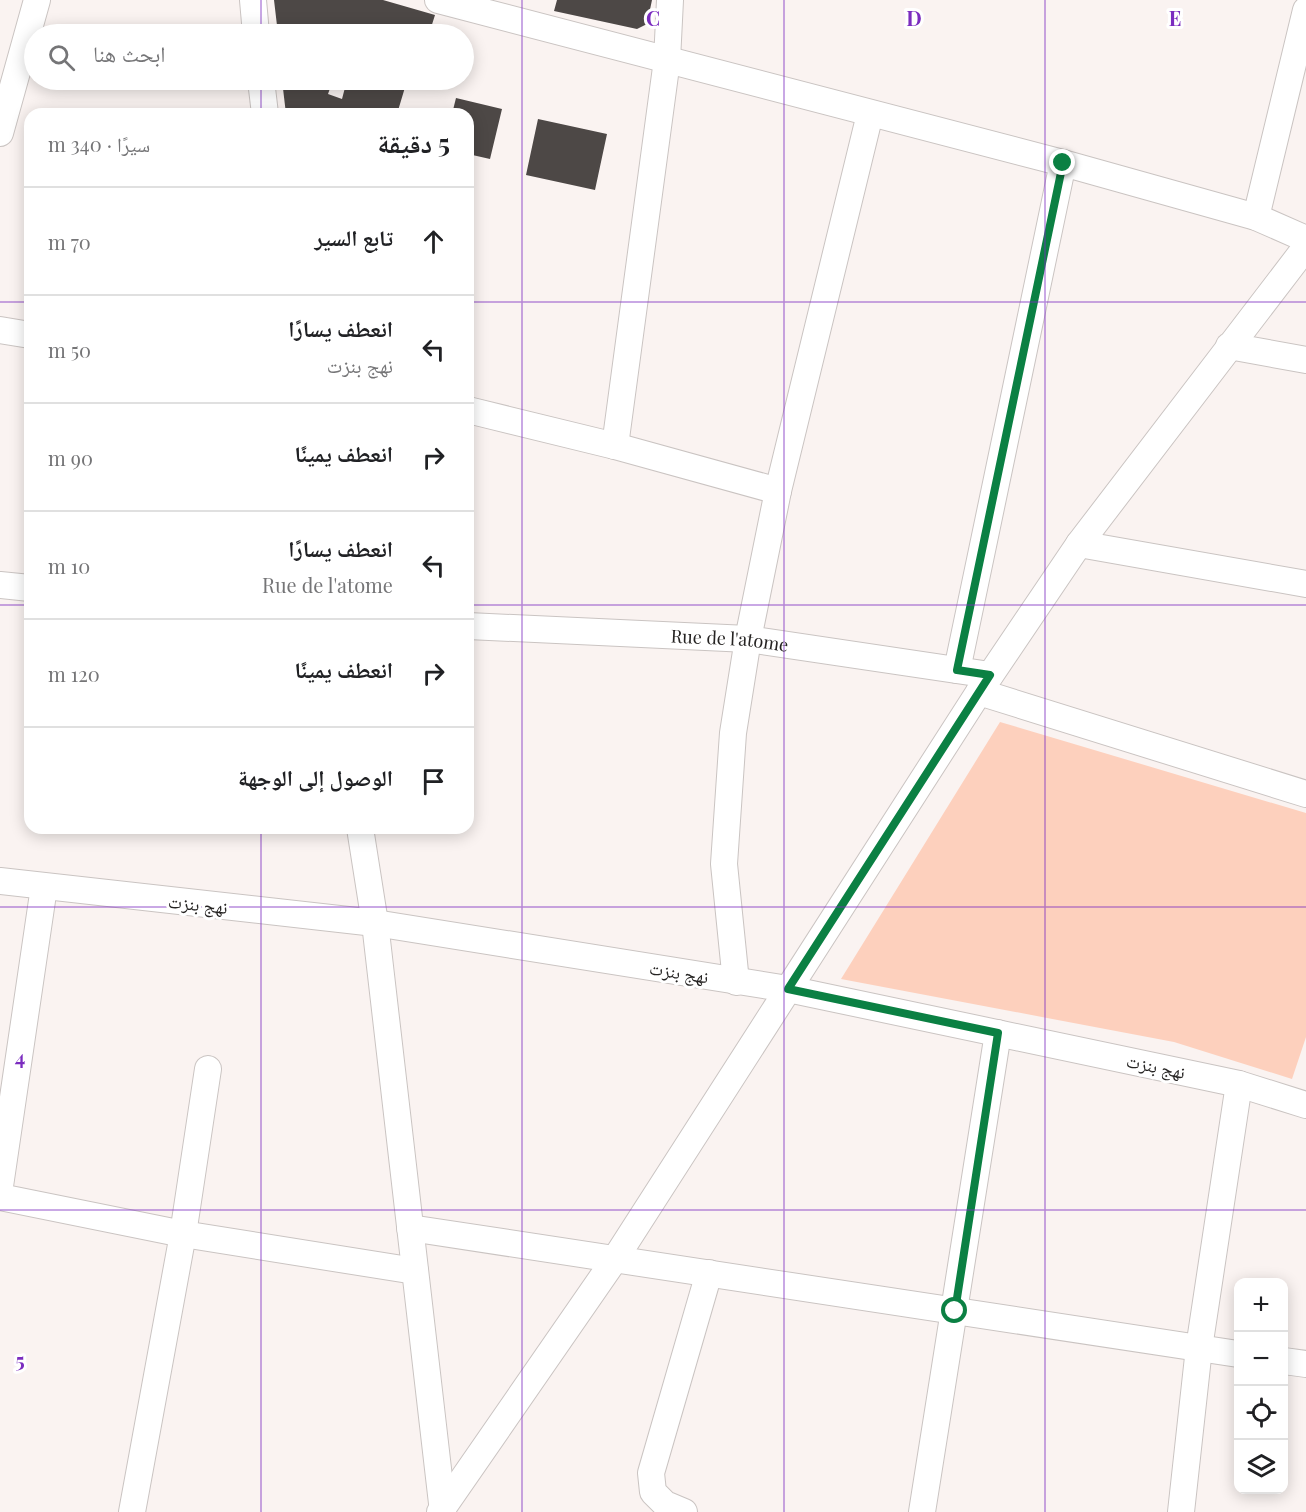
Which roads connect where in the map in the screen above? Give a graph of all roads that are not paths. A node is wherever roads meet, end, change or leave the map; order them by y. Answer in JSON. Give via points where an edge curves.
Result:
{"nodes":[{"id":1,"x":37,"y":0,"type":"edge"},
{"id":2,"x":253,"y":0,"type":"edge"},
{"id":3,"x":438,"y":0,"type":"edge"},
{"id":4,"x":670,"y":0,"type":"edge"},
{"id":5,"x":1306,"y":10,"type":"edge"},
{"id":6,"x":30,"y":24,"type":"edge"},
{"id":7,"x":255,"y":24,"type":"edge"},
{"id":8,"x":24,"y":47,"type":"edge"},
{"id":9,"x":666,"y":60,"type":"junction"},
{"id":10,"x":262,"y":90,"type":"edge"},
{"id":11,"x":264,"y":108,"type":"edge"},
{"id":12,"x":870,"y":114,"type":"junction"},
{"id":13,"x":0,"y":133,"type":"edge"},
{"id":14,"x":1063,"y":163,"type":"junction"},
{"id":15,"x":1256,"y":218,"type":"junction"},
{"id":16,"x":1306,"y":239,"type":"edge"},
{"id":17,"x":1306,"y":247,"type":"edge"},
{"id":18,"x":0,"y":330,"type":"edge"},
{"id":19,"x":24,"y":334,"type":"edge"},
{"id":20,"x":1229,"y":346,"type":"junction"},
{"id":21,"x":1306,"y":360,"type":"edge"},
{"id":22,"x":474,"y":411,"type":"edge"},
{"id":23,"x":615,"y":446,"type":"junction"},
{"id":24,"x":778,"y":491,"type":"junction"},
{"id":25,"x":1079,"y":544,"type":"junction"},
{"id":26,"x":1306,"y":584,"type":"edge"},
{"id":27,"x":0,"y":585,"type":"edge"},
{"id":28,"x":24,"y":587,"type":"edge"},
{"id":29,"x":474,"y":626,"type":"edge"},
{"id":30,"x":748,"y":639,"type":"junction"},
{"id":31,"x":957,"y":670,"type":"junction"},
{"id":32,"x":984,"y":684,"type":"junction"},
{"id":33,"x":1306,"y":794,"type":"edge"},
{"id":34,"x":361,"y":834,"type":"edge"},
{"id":35,"x":0,"y":881,"type":"edge"},
{"id":36,"x":44,"y":887,"type":"junction"},
{"id":37,"x":375,"y":923,"type":"junction"},
{"id":38,"x":736,"y":982,"type":"junction"},
{"id":39,"x":788,"y":989,"type":"junction"},
{"id":40,"x":998,"y":1033,"type":"junction"},
{"id":41,"x":208,"y":1069,"type":"dead end"},
{"id":42,"x":1239,"y":1084,"type":"junction"},
{"id":43,"x":1306,"y":1105,"type":"edge"},
{"id":44,"x":0,"y":1186,"type":"edge"},
{"id":45,"x":0,"y":1197,"type":"edge"},
{"id":46,"x":410,"y":1228,"type":"junction"},
{"id":47,"x":183,"y":1234,"type":"junction"},
{"id":48,"x":615,"y":1259,"type":"junction"},
{"id":49,"x":415,"y":1271,"type":"junction"},
{"id":50,"x":708,"y":1273,"type":"junction"},
{"id":51,"x":955,"y":1311,"type":"junction"},
{"id":52,"x":1199,"y":1348,"type":"junction"},
{"id":53,"x":1234,"y":1353,"type":"edge"},
{"id":54,"x":1288,"y":1362,"type":"edge"},
{"id":55,"x":1306,"y":1364,"type":"edge"},
{"id":56,"x":442,"y":1511,"type":"edge"},
{"id":57,"x":132,"y":1512,"type":"edge"},
{"id":58,"x":684,"y":1512,"type":"edge"},
{"id":59,"x":922,"y":1512,"type":"edge"},
{"id":60,"x":1181,"y":1512,"type":"edge"}],
"edges":[{"from":1,"to":6,"type":"street"},
{"from":2,"to":7,"type":"street"},
{"from":3,"to":9,"type":"street"},
{"from":4,"to":9,"type":"street"},
{"from":5,"to":15,"type":"street"},
{"from":8,"to":13,"type":"street"},
{"from":9,"to":12,"type":"street"},
{"from":9,"to":23,"type":"street"},
{"from":10,"to":11,"type":"street"},
{"from":12,"to":14,"type":"street"},
{"from":12,"to":24,"type":"street"},
{"from":14,"to":15,"type":"street"},
{"from":14,"to":31,"type":"street"},
{"from":15,"to":16,"type":"street"},
{"from":17,"to":20,"type":"street"},
{"from":18,"to":19,"type":"street"},
{"from":20,"to":21,"type":"street"},
{"from":20,"to":25,"type":"street"},
{"from":22,"to":23,"type":"street"},
{"from":23,"to":24,"type":"street"},
{"from":24,"to":30,"type":"street"},
{"from":25,"to":26,"type":"street"},
{"from":25,"to":32,"type":"street"},
{"from":27,"to":28,"type":"street"},
{"from":29,"to":30,"type":"street","name":"Rue de l'atome"},
{"from":30,"to":31,"type":"street","name":"Rue de l'atome"},
{"from":30,"to":38,"type":"street","via":[[733,733],[724,864]]},
{"from":31,"to":32,"type":"street","name":"Rue de l'atome"},
{"from":32,"to":33,"type":"street","name":"Rue de l'atome"},
{"from":32,"to":39,"type":"street"},
{"from":34,"to":37,"type":"street"},
{"from":35,"to":36,"type":"street","name":"نهج بنزت"},
{"from":36,"to":37,"type":"street","name":"نهج بنزت"},
{"from":36,"to":44,"type":"street"},
{"from":37,"to":38,"type":"street","name":"نهج بنزت"},
{"from":37,"to":46,"type":"street"},
{"from":38,"to":39,"type":"street","name":"نهج بنزت"},
{"from":39,"to":40,"type":"street","name":"نهج بنزت"},
{"from":39,"to":48,"type":"street"},
{"from":40,"to":42,"type":"street","name":"نهج بنزت"},
{"from":40,"to":51,"type":"street"},
{"from":41,"to":47,"type":"street"},
{"from":42,"to":43,"type":"street","name":"نهج بنزت"},
{"from":42,"to":52,"type":"street"},
{"from":45,"to":47,"type":"street"},
{"from":46,"to":48,"type":"street"},
{"from":46,"to":49,"type":"street"},
{"from":47,"to":49,"type":"street"},
{"from":47,"to":57,"type":"street"},
{"from":48,"to":50,"type":"street"},
{"from":48,"to":56,"type":"street"},
{"from":49,"to":56,"type":"street"},
{"from":50,"to":51,"type":"street"},
{"from":50,"to":58,"type":"street","via":[[651,1473],[653,1492]]},
{"from":51,"to":52,"type":"street"},
{"from":51,"to":59,"type":"street"},
{"from":52,"to":53,"type":"street"},
{"from":52,"to":60,"type":"street"},
{"from":54,"to":55,"type":"street"}]}
